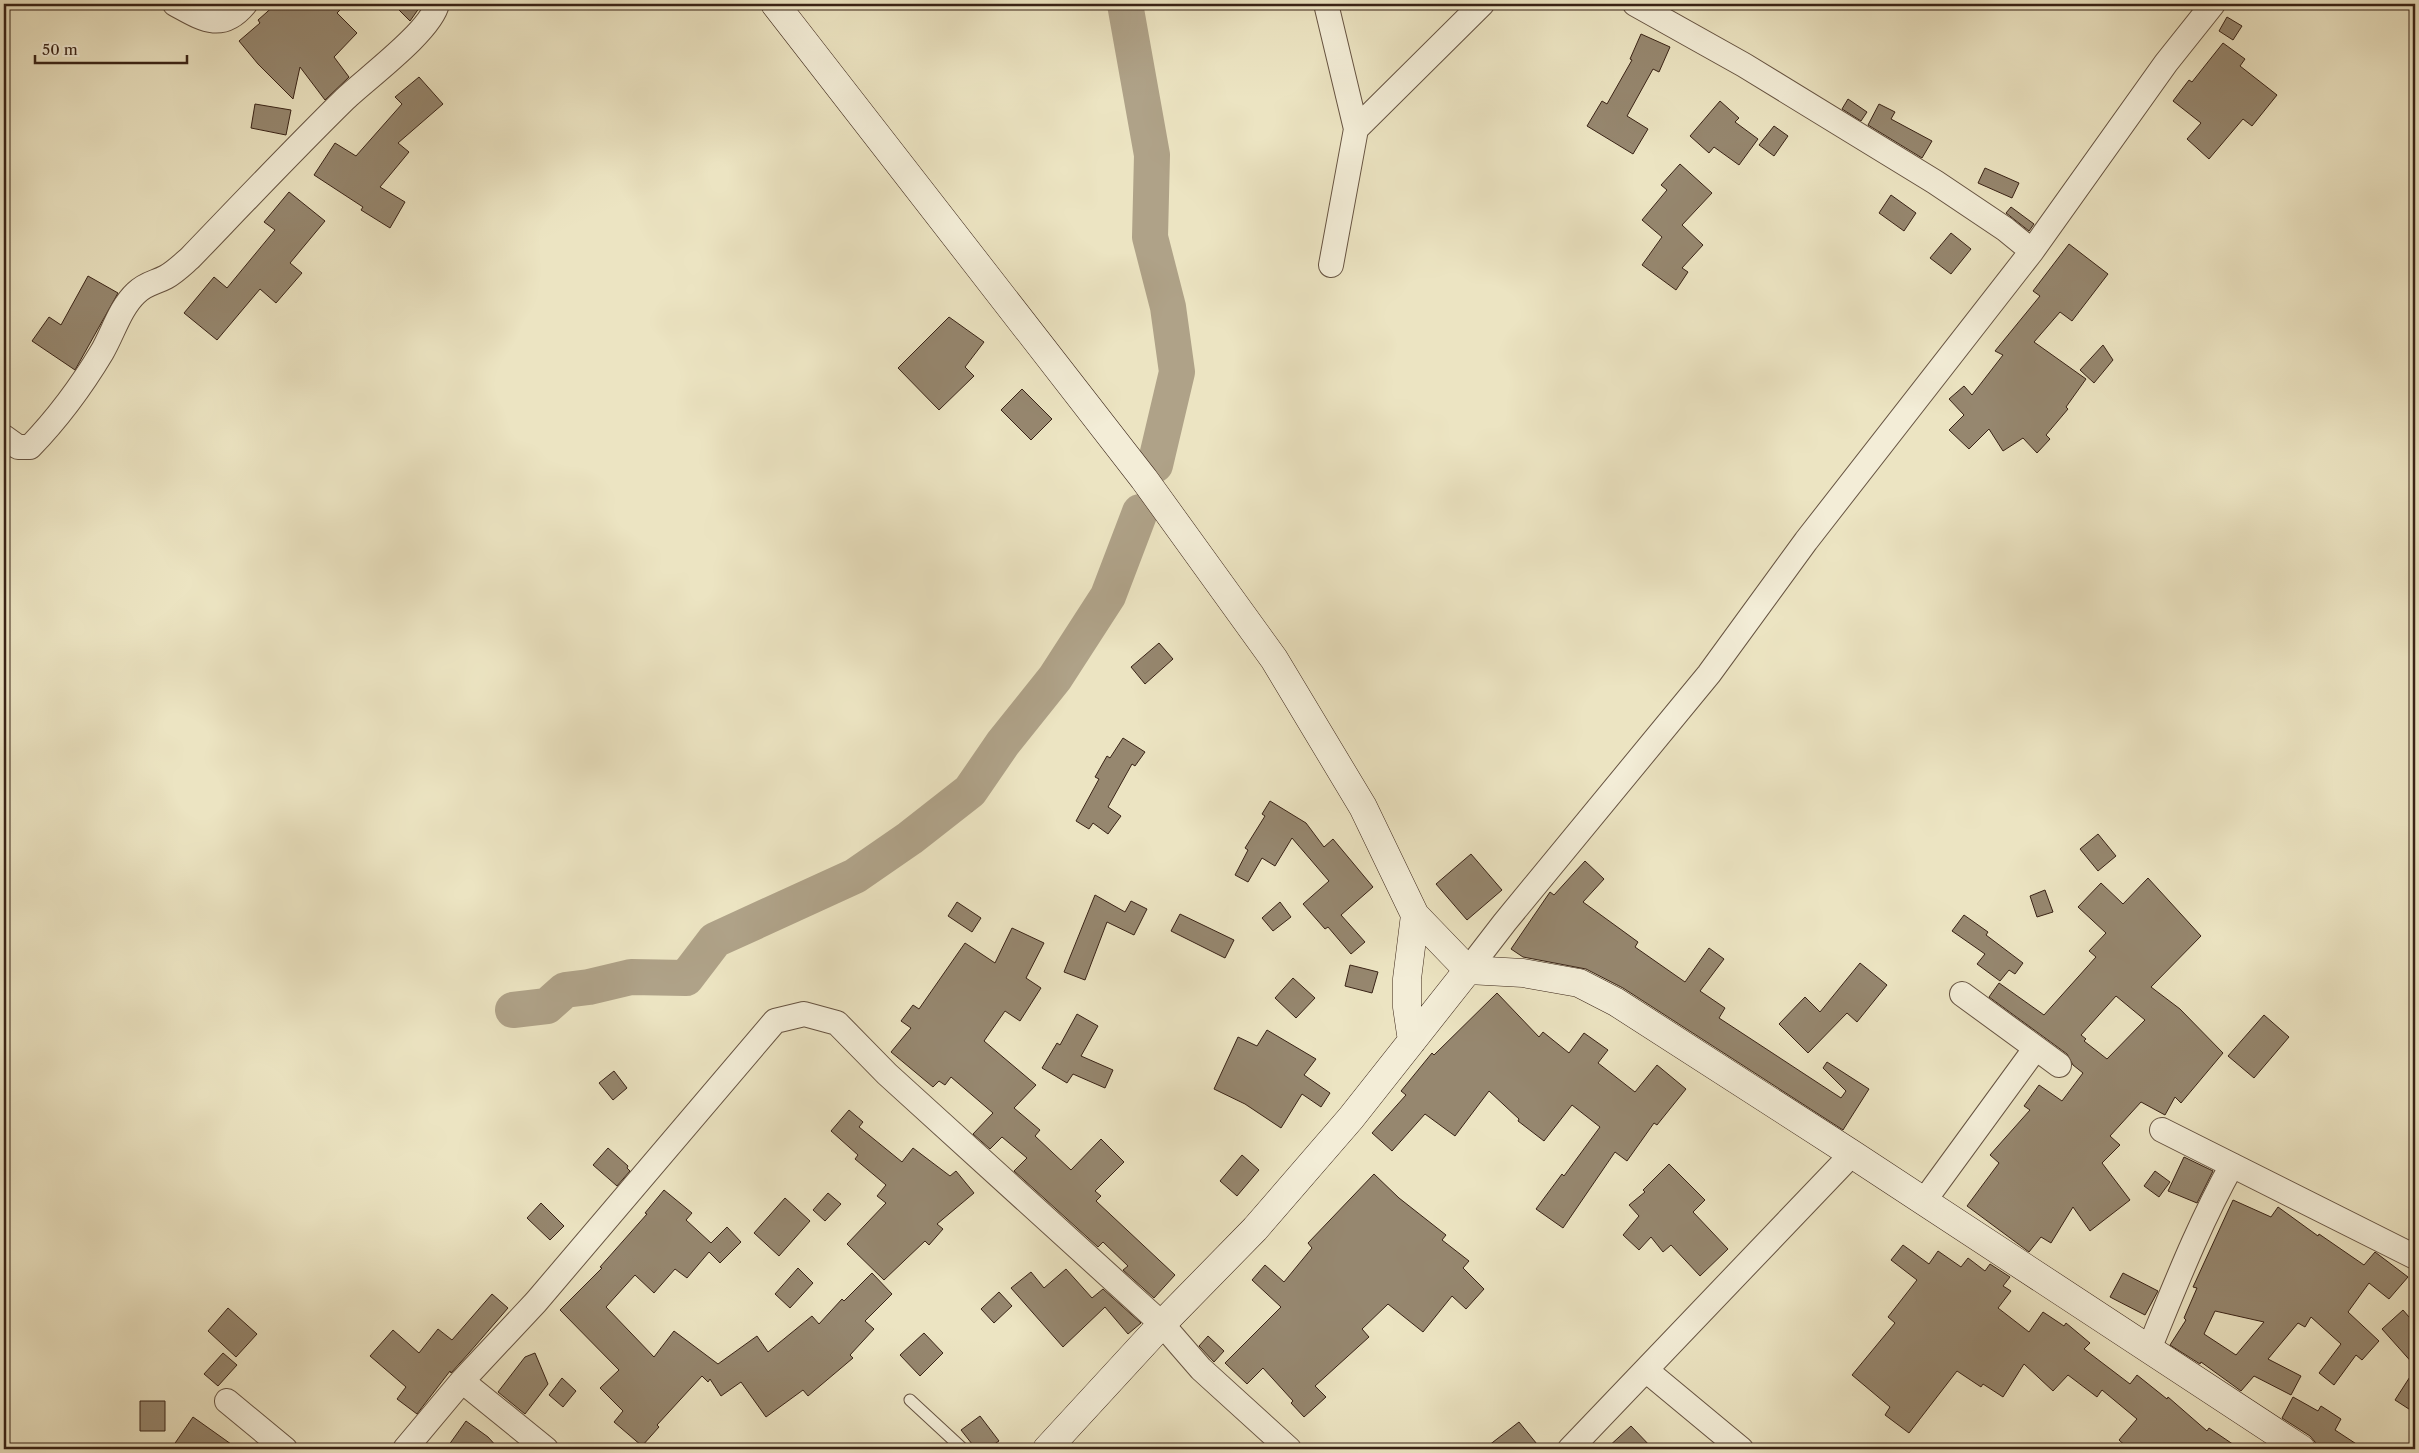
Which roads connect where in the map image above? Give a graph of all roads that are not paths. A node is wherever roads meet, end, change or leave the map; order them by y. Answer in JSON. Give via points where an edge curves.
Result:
{"nodes":[{"id":1,"x":175,"y":4,"type":"edge"},
{"id":2,"x":245,"y":4,"type":"edge"},
{"id":3,"x":437,"y":4,"type":"edge"},
{"id":4,"x":775,"y":4,"type":"edge"},
{"id":5,"x":1482,"y":4,"type":"edge"},
{"id":6,"x":1635,"y":4,"type":"edge"},
{"id":7,"x":2213,"y":4,"type":"edge"},
{"id":8,"x":1327,"y":8,"type":"dead end"},
{"id":9,"x":1356,"y":129,"type":"junction"},
{"id":10,"x":2032,"y":251,"type":"junction"},
{"id":11,"x":1331,"y":264,"type":"dead end"},
{"id":12,"x":4,"y":437,"type":"edge"},
{"id":13,"x":1415,"y":915,"type":"junction"},
{"id":14,"x":1468,"y":970,"type":"junction"},
{"id":15,"x":1962,"y":994,"type":"dead end"},
{"id":16,"x":1412,"y":1041,"type":"junction"},
{"id":17,"x":2035,"y":1049,"type":"junction"},
{"id":18,"x":2059,"y":1065,"type":"dead end"},
{"id":19,"x":2162,"y":1130,"type":"dead end"},
{"id":20,"x":1852,"y":1154,"type":"junction"},
{"id":21,"x":2232,"y":1165,"type":"junction"},
{"id":22,"x":1924,"y":1201,"type":"junction"},
{"id":23,"x":2415,"y":1257,"type":"edge"},
{"id":24,"x":1162,"y":1324,"type":"junction"},
{"id":25,"x":2149,"y":1349,"type":"junction"},
{"id":26,"x":1647,"y":1371,"type":"junction"},
{"id":27,"x":462,"y":1381,"type":"junction"},
{"id":28,"x":910,"y":1400,"type":"dead end"},
{"id":29,"x":227,"y":1401,"type":"dead end"},
{"id":30,"x":285,"y":1449,"type":"edge"},
{"id":31,"x":405,"y":1449,"type":"edge"},
{"id":32,"x":546,"y":1449,"type":"edge"},
{"id":33,"x":963,"y":1449,"type":"edge"},
{"id":34,"x":1047,"y":1449,"type":"edge"},
{"id":35,"x":1290,"y":1449,"type":"edge"},
{"id":36,"x":1570,"y":1449,"type":"edge"},
{"id":37,"x":1741,"y":1449,"type":"edge"},
{"id":38,"x":2301,"y":1449,"type":"edge"}],
"edges":[{"from":1,"to":2,"type":"street","via":[[205,21],[218,21]]},
{"from":3,"to":12,"type":"street","via":[[436,10],[413,37],[347,98],[190,258],[176,271],[149,282],[135,293],[73,398],[30,447],[18,447]]},
{"from":4,"to":13,"type":"main road","via":[[1144,478],[1274,659],[1363,807]]},
{"from":5,"to":9,"type":"street"},
{"from":6,"to":10,"type":"street","via":[[1744,65],[1935,182]]},
{"from":7,"to":10,"type":"street","via":[[2166,63]]},
{"from":8,"to":9,"type":"street"},
{"from":9,"to":11,"type":"street"},
{"from":10,"to":14,"type":"street","via":[[1806,541],[1708,674]]},
{"from":13,"to":14,"type":"main road"},
{"from":13,"to":16,"type":"main road","via":[[1407,979]]},
{"from":14,"to":16,"type":"main road"},
{"from":14,"to":20,"type":"main road","via":[[1522,972],[1591,988]]},
{"from":15,"to":17,"type":"street"},
{"from":16,"to":24,"type":"main road","via":[[1351,1118],[1255,1229]]},
{"from":17,"to":18,"type":"street"},
{"from":17,"to":22,"type":"street"},
{"from":19,"to":21,"type":"street"},
{"from":20,"to":22,"type":"main road"},
{"from":20,"to":26,"type":"street"},
{"from":21,"to":23,"type":"street"},
{"from":21,"to":25,"type":"street","via":[[2182,1264]]},
{"from":22,"to":25,"type":"main road"},
{"from":24,"to":27,"type":"street","via":[[894,1080],[837,1023],[804,1014],[775,1020],[536,1302]]},
{"from":24,"to":34,"type":"main road"},
{"from":24,"to":35,"type":"street","via":[[1201,1369]]},
{"from":25,"to":38,"type":"main road"},
{"from":26,"to":36,"type":"street"},
{"from":26,"to":37,"type":"street"},
{"from":27,"to":31,"type":"street"},
{"from":27,"to":32,"type":"street"},
{"from":28,"to":33,"type":"lane"},
{"from":29,"to":30,"type":"street"}]}
